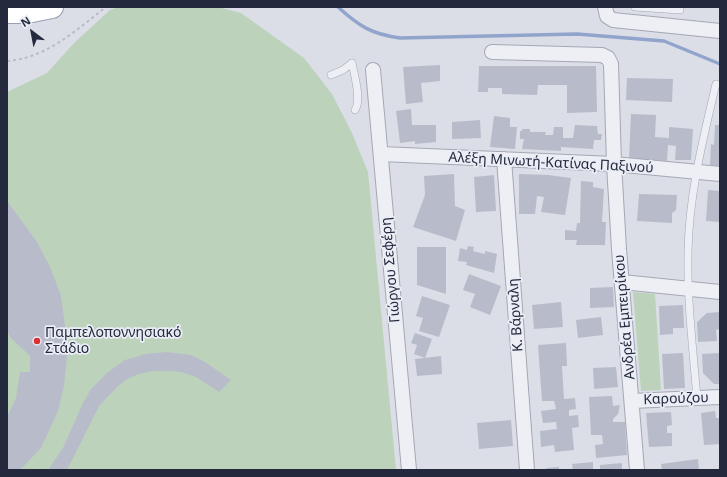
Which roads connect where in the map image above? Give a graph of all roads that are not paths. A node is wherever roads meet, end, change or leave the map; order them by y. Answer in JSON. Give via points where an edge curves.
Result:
{"nodes":[{"id":1,"x":52,"y":7,"type":"edge"},
{"id":2,"x":635,"y":7,"type":"edge"},
{"id":3,"x":606,"y":10,"type":"edge"},
{"id":4,"x":680,"y":10,"type":"dead end"},
{"id":5,"x":7,"y":12,"type":"edge"},
{"id":6,"x":720,"y":30,"type":"edge"},
{"id":7,"x":492,"y":52,"type":"dead end"},
{"id":8,"x":373,"y":70,"type":"dead end"},
{"id":9,"x":331,"y":75,"type":"dead end"},
{"id":10,"x":716,"y":84,"type":"dead end"},
{"id":11,"x":355,"y":110,"type":"dead end"},
{"id":12,"x":381,"y":154,"type":"junction"},
{"id":13,"x":504,"y":160,"type":"junction"},
{"id":14,"x":614,"y":164,"type":"junction"},
{"id":15,"x":696,"y":172,"type":"junction"},
{"id":16,"x":720,"y":174,"type":"edge"},
{"id":17,"x":622,"y":282,"type":"junction"},
{"id":18,"x":689,"y":289,"type":"junction"},
{"id":19,"x":720,"y":292,"type":"edge"},
{"id":20,"x":720,"y":397,"type":"edge"},
{"id":21,"x":697,"y":398,"type":"junction"},
{"id":22,"x":632,"y":401,"type":"junction"},
{"id":23,"x":409,"y":470,"type":"edge"},
{"id":24,"x":527,"y":470,"type":"edge"},
{"id":25,"x":637,"y":470,"type":"edge"}],
"edges":[{"from":1,"to":5,"type":"main road","via":[[27,12]]},
{"from":2,"to":4,"type":"lane"},
{"from":3,"to":6,"type":"street","via":[[613,20]]},
{"from":7,"to":14,"type":"street","name":"Ανδρέα Εμπειρίκου","via":[[602,55],[608,58],[612,70]]},
{"from":8,"to":12,"type":"street","name":"Γιώργου Σεφέρη"},
{"from":9,"to":11,"type":"lane","via":[[352,63],[358,97]]},
{"from":10,"to":15,"type":"lane"},
{"from":12,"to":13,"type":"street","name":"Αλέξη Μινωτή-Κατίνας Παξινού"},
{"from":12,"to":23,"type":"street","name":"Γιώργου Σεφέρη"},
{"from":13,"to":14,"type":"street","name":"Αλέξη Μινωτή-Κατίνας Παξινού"},
{"from":13,"to":24,"type":"street","name":"Κ. Βάρναλη"},
{"from":14,"to":15,"type":"street","name":"Αλέξη Μινωτή-Κατίνας Παξινού"},
{"from":14,"to":17,"type":"street","name":"Ανδρέα Εμπειρίκου"},
{"from":15,"to":16,"type":"street","name":"Αλέξη Μινωτή-Κατίνας Παξινού"},
{"from":15,"to":18,"type":"lane","via":[[689,222]]},
{"from":17,"to":18,"type":"street"},
{"from":17,"to":22,"type":"street","name":"Ανδρέα Εμπειρίκου"},
{"from":18,"to":19,"type":"street"},
{"from":18,"to":21,"type":"lane"},
{"from":20,"to":21,"type":"street","name":"Καρούζου"},
{"from":21,"to":22,"type":"street","name":"Καρούζου"},
{"from":22,"to":25,"type":"street","name":"Ανδρέα Εμπειρίκου"}]}
